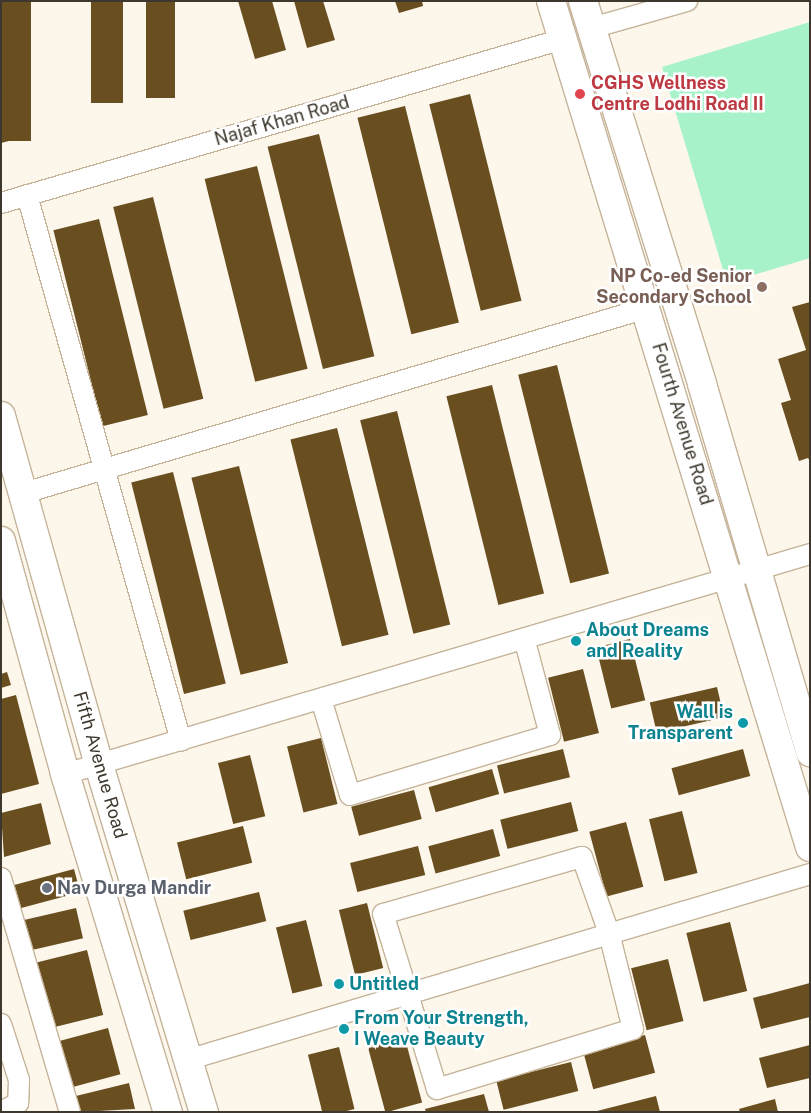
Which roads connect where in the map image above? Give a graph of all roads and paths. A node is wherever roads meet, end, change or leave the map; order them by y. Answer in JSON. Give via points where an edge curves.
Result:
{"nodes":[{"id":1,"x":551,"y":1,"type":"edge"},
{"id":2,"x":583,"y":1,"type":"edge"},
{"id":3,"x":687,"y":1,"type":"edge"},
{"id":4,"x":592,"y":28,"type":"junction"},
{"id":5,"x":563,"y":39,"type":"junction"},
{"id":6,"x":27,"y":195,"type":"junction"},
{"id":7,"x":1,"y":203,"type":"edge"},
{"id":8,"x":647,"y":308,"type":"junction"},
{"id":9,"x":1,"y":416,"type":"edge"},
{"id":10,"x":106,"y":469,"type":"junction"},
{"id":11,"x":24,"y":493,"type":"junction"},
{"id":12,"x":1,"y":541,"type":"edge"},
{"id":13,"x":810,"y":554,"type":"edge"},
{"id":14,"x":757,"y":569,"type":"junction"},
{"id":15,"x":728,"y":577,"type":"junction"},
{"id":16,"x":524,"y":638,"type":"junction"},
{"id":17,"x":321,"y":699,"type":"junction"},
{"id":18,"x":181,"y":741,"type":"junction"},
{"id":19,"x":810,"y":752,"type":"edge"},
{"id":20,"x":99,"y":765,"type":"junction"},
{"id":21,"x":65,"y":774,"type":"junction"},
{"id":22,"x":810,"y":847,"type":"edge"},
{"id":23,"x":810,"y":874,"type":"edge"},
{"id":24,"x":1,"y":878,"type":"edge"},
{"id":25,"x":609,"y":933,"type":"junction"},
{"id":26,"x":407,"y":994,"type":"junction"},
{"id":27,"x":1,"y":1024,"type":"edge"},
{"id":28,"x":187,"y":1060,"type":"junction"},
{"id":29,"x":1,"y":1112,"type":"edge"},
{"id":30,"x":70,"y":1112,"type":"edge"},
{"id":31,"x":168,"y":1112,"type":"edge"},
{"id":32,"x":204,"y":1112,"type":"edge"}],
"edges":[{"from":1,"to":5,"type":"main road","name":"Fourth Avenue Road"},
{"from":2,"to":4,"type":"main road","name":"Fourth Avenue Road"},
{"from":3,"to":4,"type":"street"},
{"from":4,"to":14,"type":"main road","name":"Fourth Avenue Road"},
{"from":5,"to":6,"type":"street","name":"Najaf Khan Road"},
{"from":5,"to":8,"type":"main road","name":"Fourth Avenue Road"},
{"from":6,"to":7,"type":"street","name":"Najaf Khan Road"},
{"from":6,"to":10,"type":"street"},
{"from":8,"to":10,"type":"street"},
{"from":8,"to":15,"type":"main road","name":"Fourth Avenue Road"},
{"from":9,"to":11,"type":"main road","name":"Fifth Avenue Road"},
{"from":10,"to":11,"type":"street"},
{"from":10,"to":18,"type":"street"},
{"from":11,"to":20,"type":"main road","name":"Fifth Avenue Road"},
{"from":12,"to":21,"type":"main road","name":"Fifth Avenue Road"},
{"from":13,"to":14,"type":"street"},
{"from":14,"to":15,"type":"street"},
{"from":14,"to":19,"type":"main road","name":"Fourth Avenue Road"},
{"from":15,"to":16,"type":"street"},
{"from":15,"to":22,"type":"main road","name":"Fourth Avenue Road"},
{"from":16,"to":17,"type":"street"},
{"from":16,"to":17,"type":"street","via":[[550,735],[350,795]]},
{"from":17,"to":18,"type":"street"},
{"from":18,"to":20,"type":"street"},
{"from":20,"to":21,"type":"street"},
{"from":20,"to":28,"type":"main road","name":"Fifth Avenue Road"},
{"from":21,"to":31,"type":"main road","name":"Fifth Avenue Road"},
{"from":23,"to":25,"type":"street"},
{"from":24,"to":30,"type":"street"},
{"from":25,"to":26,"type":"street"},
{"from":25,"to":26,"type":"street","via":[[582,857],[383,914]]},
{"from":25,"to":26,"type":"street","via":[[634,1029],[456,1084],[437,1089]]},
{"from":26,"to":28,"type":"street"},
{"from":27,"to":29,"type":"street","via":[[19,1080],[18,1103]]},
{"from":28,"to":32,"type":"main road","name":"Fifth Avenue Road"}]}
